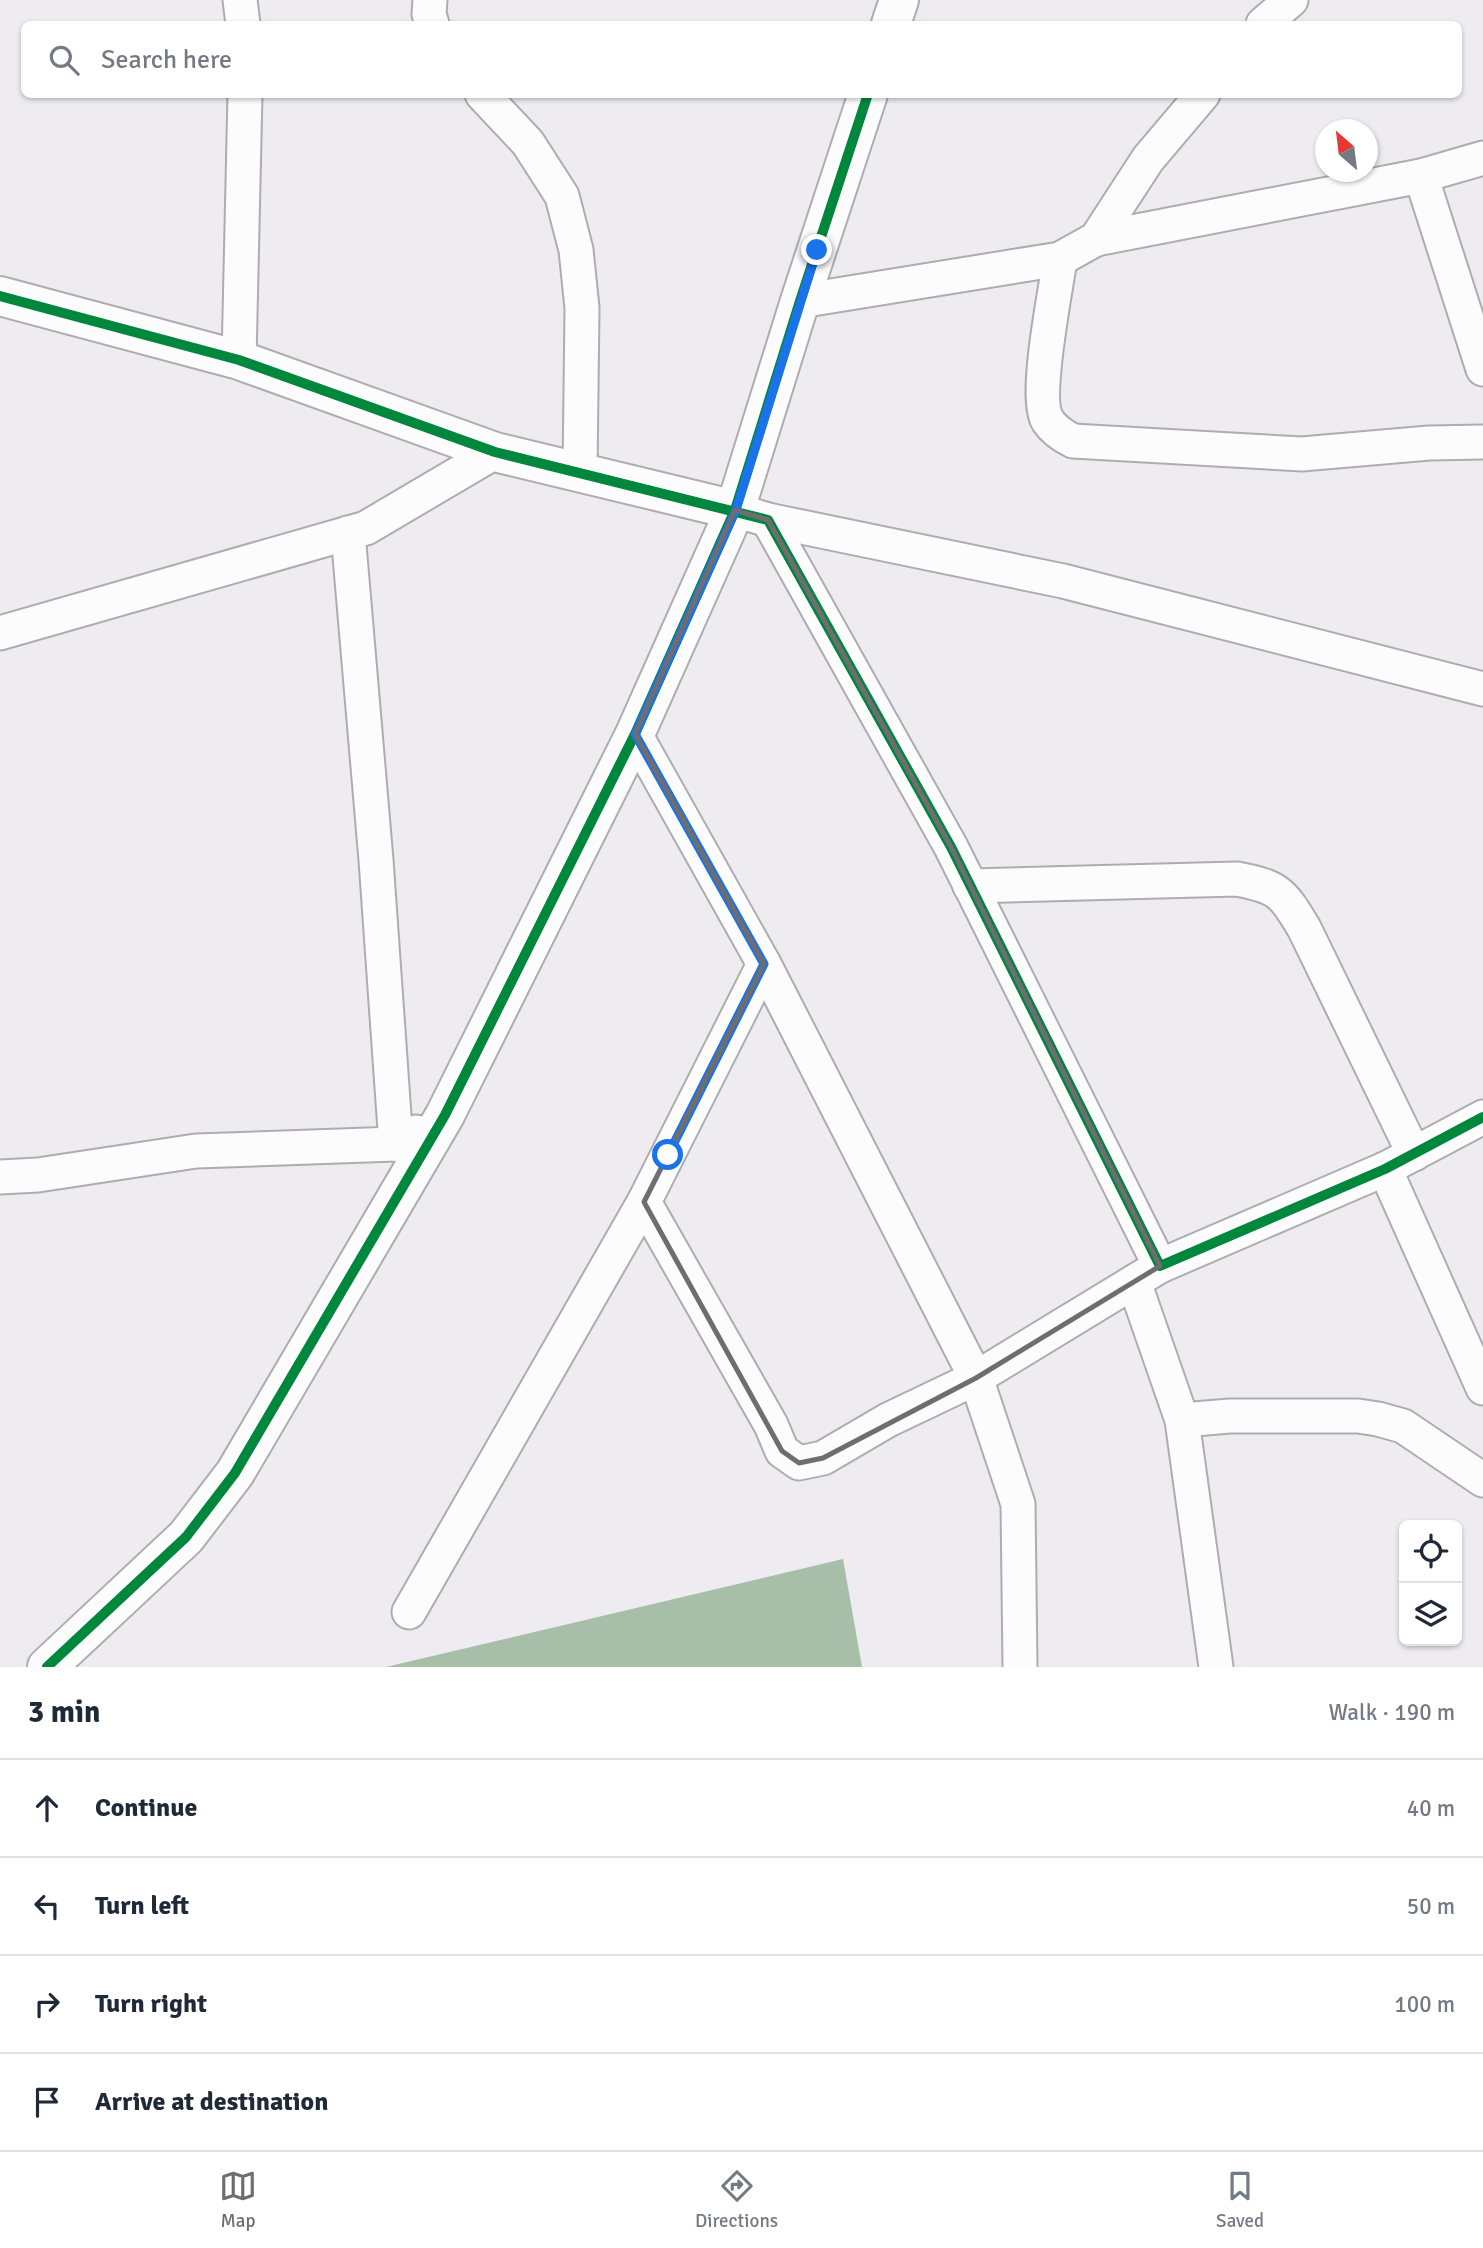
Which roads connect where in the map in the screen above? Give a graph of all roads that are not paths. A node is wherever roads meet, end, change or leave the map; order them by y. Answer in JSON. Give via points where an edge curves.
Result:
{"nodes":[{"id":1,"x":240,"y":0,"type":"edge"},
{"id":2,"x":430,"y":0,"type":"edge"},
{"id":3,"x":900,"y":0,"type":"edge"},
{"id":4,"x":1291,"y":0,"type":"edge"},
{"id":5,"x":243,"y":21,"type":"edge"},
{"id":6,"x":431,"y":21,"type":"edge"},
{"id":7,"x":892,"y":21,"type":"edge"},
{"id":8,"x":1266,"y":21,"type":"edge"},
{"id":9,"x":245,"y":98,"type":"edge"},
{"id":10,"x":486,"y":98,"type":"edge"},
{"id":11,"x":867,"y":98,"type":"edge"},
{"id":12,"x":1200,"y":98,"type":"edge"},
{"id":13,"x":1483,"y":158,"type":"edge"},
{"id":14,"x":1421,"y":176,"type":"junction"},
{"id":15,"x":1096,"y":239,"type":"junction"},
{"id":16,"x":1060,"y":258,"type":"junction"},
{"id":17,"x":0,"y":296,"type":"edge"},
{"id":18,"x":800,"y":302,"type":"junction"},
{"id":19,"x":239,"y":360,"type":"junction"},
{"id":20,"x":1483,"y":369,"type":"edge"},
{"id":21,"x":1483,"y":442,"type":"edge"},
{"id":22,"x":495,"y":452,"type":"junction"},
{"id":23,"x":580,"y":471,"type":"junction"},
{"id":24,"x":752,"y":515,"type":"junction"},
{"id":25,"x":348,"y":533,"type":"junction"},
{"id":26,"x":0,"y":633,"type":"edge"},
{"id":27,"x":1483,"y":689,"type":"edge"},
{"id":28,"x":635,"y":734,"type":"junction"},
{"id":29,"x":970,"y":886,"type":"junction"},
{"id":30,"x":764,"y":964,"type":"junction"},
{"id":31,"x":445,"y":1115,"type":"junction"},
{"id":32,"x":1483,"y":1117,"type":"edge"},
{"id":33,"x":396,"y":1144,"type":"junction"},
{"id":34,"x":1399,"y":1162,"type":"junction"},
{"id":35,"x":0,"y":1177,"type":"edge"},
{"id":36,"x":644,"y":1202,"type":"junction"},
{"id":37,"x":1147,"y":1274,"type":"junction"},
{"id":38,"x":976,"y":1378,"type":"junction"},
{"id":39,"x":1483,"y":1388,"type":"edge"},
{"id":40,"x":1182,"y":1420,"type":"junction"},
{"id":41,"x":1483,"y":1480,"type":"edge"},
{"id":42,"x":409,"y":1612,"type":"dead end"},
{"id":43,"x":47,"y":1667,"type":"edge"},
{"id":44,"x":1020,"y":1667,"type":"edge"},
{"id":45,"x":1216,"y":1667,"type":"edge"}],
"edges":[{"from":1,"to":5,"type":"street"},
{"from":2,"to":6,"type":"street"},
{"from":3,"to":7,"type":"street"},
{"from":4,"to":8,"type":"street"},
{"from":9,"to":19,"type":"street"},
{"from":10,"to":23,"type":"street","via":[[528,143],[562,196],[576,250],[582,308]]},
{"from":11,"to":18,"type":"street"},
{"from":12,"to":15,"type":"street","via":[[1148,159]]},
{"from":13,"to":14,"type":"street"},
{"from":14,"to":15,"type":"street"},
{"from":14,"to":20,"type":"street"},
{"from":15,"to":16,"type":"street"},
{"from":16,"to":18,"type":"street"},
{"from":16,"to":21,"type":"street","via":[[1041,392],[1046,419],[1073,441],[1302,454]]},
{"from":17,"to":19,"type":"street"},
{"from":18,"to":24,"type":"street"},
{"from":19,"to":22,"type":"street"},
{"from":22,"to":23,"type":"street"},
{"from":22,"to":25,"type":"street","via":[[366,528]]},
{"from":23,"to":24,"type":"street"},
{"from":24,"to":27,"type":"street","via":[[1063,581]]},
{"from":24,"to":28,"type":"street"},
{"from":24,"to":29,"type":"street"},
{"from":25,"to":26,"type":"street"},
{"from":25,"to":33,"type":"street"},
{"from":28,"to":30,"type":"street"},
{"from":28,"to":31,"type":"street"},
{"from":29,"to":34,"type":"street","via":[[1237,879],[1265,884],[1286,898],[1304,928]]},
{"from":29,"to":37,"type":"street"},
{"from":30,"to":36,"type":"street"},
{"from":30,"to":38,"type":"street"},
{"from":31,"to":33,"type":"street"},
{"from":31,"to":43,"type":"street","via":[[235,1473],[186,1537]]},
{"from":32,"to":34,"type":"street"},
{"from":33,"to":35,"type":"street","via":[[196,1152]]},
{"from":34,"to":37,"type":"street"},
{"from":34,"to":39,"type":"street"},
{"from":36,"to":38,"type":"street","via":[[782,1451],[799,1463],[823,1458],[888,1420]]},
{"from":36,"to":42,"type":"street"},
{"from":37,"to":38,"type":"street"},
{"from":37,"to":40,"type":"street"},
{"from":38,"to":44,"type":"street","via":[[1018,1504]]},
{"from":40,"to":41,"type":"street","via":[[1230,1416],[1378,1419],[1403,1426]]},
{"from":40,"to":45,"type":"street"}]}
